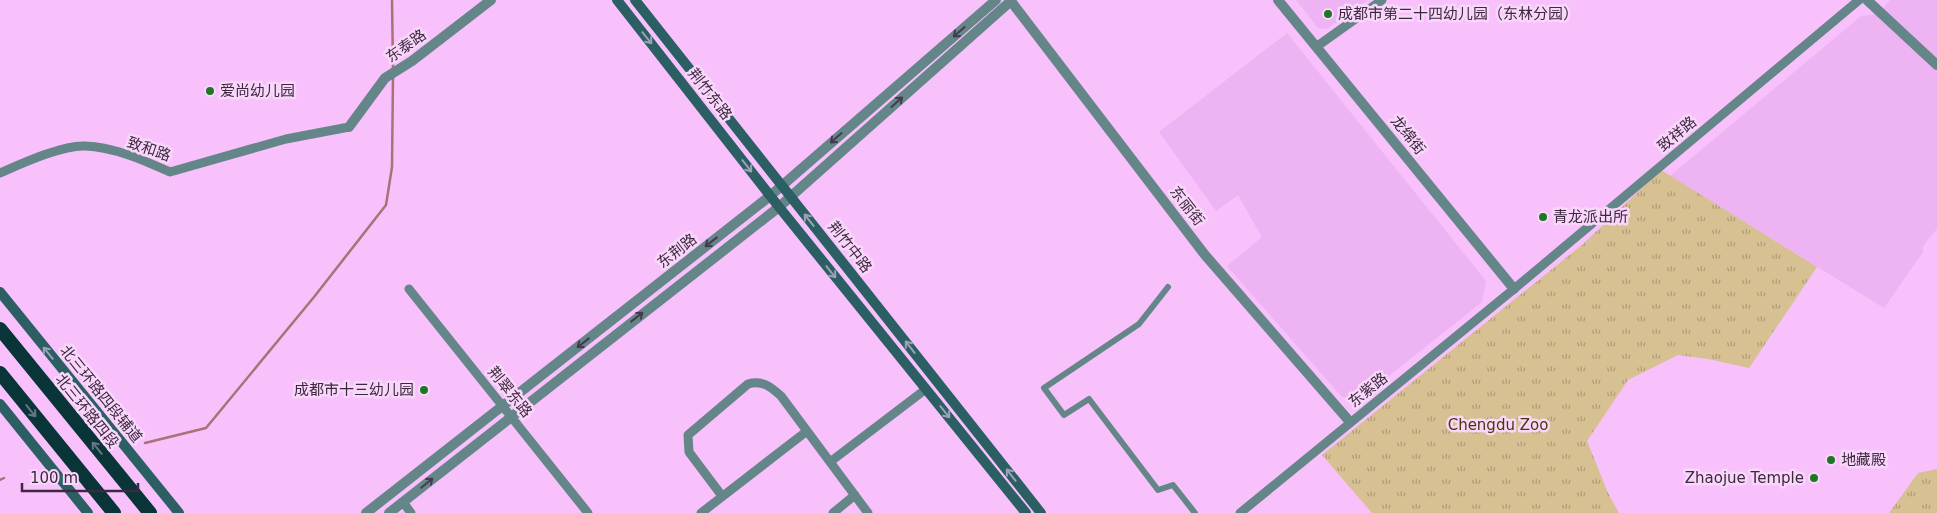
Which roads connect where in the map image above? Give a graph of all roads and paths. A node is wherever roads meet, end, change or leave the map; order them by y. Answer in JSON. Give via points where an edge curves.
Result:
{"nodes":[{"id":1,"x":491,"y":0,"type":"edge"},
{"id":2,"x":617,"y":0,"type":"edge"},
{"id":3,"x":635,"y":0,"type":"edge"},
{"id":4,"x":996,"y":0,"type":"edge"},
{"id":5,"x":1011,"y":0,"type":"edge"},
{"id":6,"x":1278,"y":0,"type":"edge"},
{"id":7,"x":1382,"y":0,"type":"edge"},
{"id":8,"x":1859,"y":0,"type":"edge"},
{"id":9,"x":1867,"y":0,"type":"edge"},
{"id":10,"x":1316,"y":47,"type":"junction"},
{"id":11,"x":1937,"y":65,"type":"edge"},
{"id":12,"x":349,"y":127,"type":"joint"},
{"id":13,"x":0,"y":173,"type":"edge"},
{"id":14,"x":782,"y":185,"type":"junction"},
{"id":15,"x":770,"y":196,"type":"junction"},
{"id":16,"x":790,"y":196,"type":"junction"},
{"id":17,"x":779,"y":207,"type":"junction"},
{"id":18,"x":1168,"y":288,"type":"dead end"},
{"id":19,"x":410,"y":289,"type":"dead end"},
{"id":20,"x":1514,"y":289,"type":"junction"},
{"id":21,"x":0,"y":292,"type":"edge"},
{"id":22,"x":0,"y":329,"type":"edge"},
{"id":23,"x":0,"y":373,"type":"edge"},
{"id":24,"x":926,"y":389,"type":"junction"},
{"id":25,"x":0,"y":404,"type":"edge"},
{"id":26,"x":503,"y":406,"type":"junction"},
{"id":27,"x":511,"y":415,"type":"junction"},
{"id":28,"x":1350,"y":422,"type":"junction"},
{"id":29,"x":807,"y":431,"type":"junction"},
{"id":30,"x":830,"y":462,"type":"junction"},
{"id":31,"x":722,"y":496,"type":"junction"},
{"id":32,"x":855,"y":496,"type":"junction"},
{"id":33,"x":403,"y":502,"type":"junction"},
{"id":34,"x":88,"y":513,"type":"edge"},
{"id":35,"x":114,"y":513,"type":"edge"},
{"id":36,"x":150,"y":513,"type":"edge"},
{"id":37,"x":179,"y":513,"type":"edge"},
{"id":38,"x":366,"y":513,"type":"edge"},
{"id":39,"x":389,"y":513,"type":"edge"},
{"id":40,"x":411,"y":513,"type":"edge"},
{"id":41,"x":588,"y":513,"type":"edge"},
{"id":42,"x":701,"y":513,"type":"edge"},
{"id":43,"x":833,"y":513,"type":"edge"},
{"id":44,"x":868,"y":513,"type":"edge"},
{"id":45,"x":1026,"y":513,"type":"edge"},
{"id":46,"x":1041,"y":513,"type":"edge"},
{"id":47,"x":1195,"y":513,"type":"edge"},
{"id":48,"x":1240,"y":513,"type":"edge"}],
"edges":[{"from":1,"to":12,"type":"street","name":"东泰路","via":[[385,78]]},
{"from":2,"to":15,"type":"main road","name":"荆竹东路","one_way":true},
{"from":3,"to":14,"type":"main road","name":"荆竹中路"},
{"from":4,"to":14,"type":"street","name":"东荆路","one_way":true},
{"from":16,"to":5,"type":"street","name":"东荆路","one_way":true},
{"from":5,"to":28,"type":"street","name":"东丽街","via":[[1205,255]]},
{"from":6,"to":10,"type":"street","name":"龙绵街"},
{"from":7,"to":10,"type":"street"},
{"from":8,"to":20,"type":"street","name":"致祥路"},
{"from":9,"to":11,"type":"street"},
{"from":10,"to":20,"type":"street","name":"龙绵街"},
{"from":12,"to":13,"type":"street","name":"致和路","via":[[286,139],[170,172],[134,156],[84,146],[40,156]]},
{"from":14,"to":15,"type":"street","name":"东荆路"},
{"from":14,"to":16,"type":"main road","name":"荆竹中路"},
{"from":15,"to":17,"type":"main road","name":"荆竹东路"},
{"from":15,"to":26,"type":"street","name":"东荆路","one_way":true},
{"from":16,"to":17,"type":"street","name":"东荆路"},
{"from":46,"to":16,"type":"main road","name":"荆竹中路","one_way":true},
{"from":17,"to":24,"type":"main road","name":"荆竹中路","one_way":true},
{"from":27,"to":17,"type":"street","name":"东荆路","one_way":true},
{"from":18,"to":47,"type":"street","via":[[1139,324],[1044,388],[1064,415],[1089,399],[1158,490],[1173,485]]},
{"from":19,"to":26,"type":"street","name":"荆翠东路"},
{"from":20,"to":28,"type":"street","name":"东紫路"},
{"from":37,"to":21,"type":"main road","name":"北三环路四段辅道","one_way":true},
{"from":36,"to":22,"type":"highway","name":"北三环路四段","one_way":true},
{"from":23,"to":35,"type":"highway","one_way":true},
{"from":24,"to":30,"type":"street"},
{"from":24,"to":45,"type":"main road","name":"荆竹中路","one_way":true},
{"from":25,"to":34,"type":"main road"},
{"from":26,"to":27,"type":"street","name":"荆翠东路"},
{"from":26,"to":38,"type":"street","name":"东荆路"},
{"from":33,"to":27,"type":"street","name":"东荆路","one_way":true},
{"from":27,"to":41,"type":"street","name":"荆翠东路"},
{"from":28,"to":48,"type":"street","name":"东紫路"},
{"from":29,"to":30,"type":"street"},
{"from":29,"to":31,"type":"street"},
{"from":29,"to":31,"type":"street","via":[[771,387],[758,381],[748,384],[688,435],[689,452]]},
{"from":30,"to":32,"type":"street"},
{"from":31,"to":42,"type":"street"},
{"from":32,"to":43,"type":"street"},
{"from":32,"to":44,"type":"street"},
{"from":33,"to":39,"type":"street","name":"东荆路"},
{"from":33,"to":40,"type":"street"}]}
